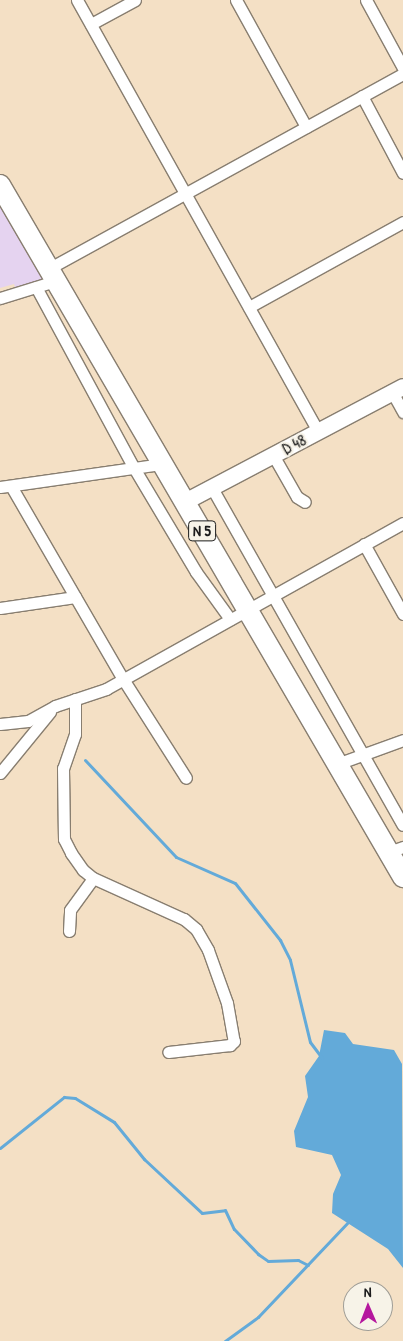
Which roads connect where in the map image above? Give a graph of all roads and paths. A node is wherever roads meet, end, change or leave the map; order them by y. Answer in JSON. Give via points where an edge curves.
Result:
{"nodes":[{"id":1,"x":78,"y":0,"type":"edge"},
{"id":2,"x":135,"y":0,"type":"edge"},
{"id":3,"x":236,"y":0,"type":"edge"},
{"id":4,"x":366,"y":0,"type":"edge"},
{"id":5,"x":91,"y":24,"type":"junction"},
{"id":6,"x":403,"y":68,"type":"edge"},
{"id":7,"x":403,"y":74,"type":"edge"},
{"id":8,"x":362,"y":96,"type":"junction"},
{"id":9,"x":306,"y":127,"type":"junction"},
{"id":10,"x":403,"y":173,"type":"edge"},
{"id":11,"x":0,"y":185,"type":"edge"},
{"id":12,"x":185,"y":194,"type":"junction"},
{"id":13,"x":403,"y":222,"type":"edge"},
{"id":14,"x":52,"y":275,"type":"junction"},
{"id":15,"x":36,"y":287,"type":"junction"},
{"id":16,"x":0,"y":298,"type":"edge"},
{"id":17,"x":248,"y":307,"type":"junction"},
{"id":18,"x":398,"y":390,"type":"edge"},
{"id":19,"x":403,"y":412,"type":"edge"},
{"id":20,"x":318,"y":432,"type":"junction"},
{"id":21,"x":273,"y":455,"type":"junction"},
{"id":22,"x":162,"y":464,"type":"junction"},
{"id":23,"x":134,"y":468,"type":"junction"},
{"id":24,"x":6,"y":487,"type":"edge"},
{"id":25,"x":212,"y":488,"type":"junction"},
{"id":26,"x":185,"y":502,"type":"junction"},
{"id":27,"x":305,"y":502,"type":"dead end"},
{"id":28,"x":403,"y":522,"type":"edge"},
{"id":29,"x":364,"y":544,"type":"junction"},
{"id":30,"x":273,"y":595,"type":"junction"},
{"id":31,"x":75,"y":596,"type":"junction"},
{"id":32,"x":0,"y":608,"type":"edge"},
{"id":33,"x":239,"y":614,"type":"junction"},
{"id":34,"x":403,"y":614,"type":"edge"},
{"id":35,"x":123,"y":680,"type":"junction"},
{"id":36,"x":75,"y":699,"type":"junction"},
{"id":37,"x":55,"y":706,"type":"junction"},
{"id":38,"x":0,"y":724,"type":"edge"},
{"id":39,"x":403,"y":740,"type":"edge"},
{"id":40,"x":363,"y":755,"type":"junction"},
{"id":41,"x":337,"y":764,"type":"junction"},
{"id":42,"x":0,"y":773,"type":"edge"},
{"id":43,"x":186,"y":778,"type":"dead end"},
{"id":44,"x":403,"y":825,"type":"edge"},
{"id":45,"x":396,"y":849,"type":"edge"},
{"id":46,"x":403,"y":877,"type":"edge"},
{"id":47,"x":93,"y":878,"type":"junction"},
{"id":48,"x":69,"y":930,"type":"dead end"},
{"id":49,"x":168,"y":1052,"type":"dead end"}],
"edges":[{"from":1,"to":5,"type":"street"},
{"from":2,"to":5,"type":"street"},
{"from":3,"to":9,"type":"street"},
{"from":4,"to":6,"type":"street"},
{"from":5,"to":12,"type":"street"},
{"from":7,"to":8,"type":"street"},
{"from":8,"to":9,"type":"street"},
{"from":8,"to":10,"type":"street"},
{"from":9,"to":12,"type":"street"},
{"from":11,"to":14,"type":"highway","number":"N 5"},
{"from":12,"to":14,"type":"street"},
{"from":12,"to":17,"type":"street"},
{"from":13,"to":17,"type":"street"},
{"from":14,"to":15,"type":"street"},
{"from":14,"to":22,"type":"highway","number":"N 5"},
{"from":15,"to":16,"type":"street"},
{"from":15,"to":23,"type":"street"},
{"from":17,"to":20,"type":"street"},
{"from":18,"to":19,"type":"street"},
{"from":18,"to":20,"type":"street","name":"D 48"},
{"from":20,"to":21,"type":"street","name":"D 48"},
{"from":21,"to":25,"type":"street","name":"D 48"},
{"from":21,"to":27,"type":"street","via":[[297,496]]},
{"from":22,"to":23,"type":"street"},
{"from":22,"to":26,"type":"highway","number":"N 5"},
{"from":23,"to":24,"type":"street"},
{"from":23,"to":33,"type":"street","via":[[196,572]]},
{"from":24,"to":31,"type":"street"},
{"from":25,"to":26,"type":"street","name":"D 48"},
{"from":25,"to":30,"type":"street"},
{"from":26,"to":33,"type":"highway","number":"N 5"},
{"from":28,"to":29,"type":"street"},
{"from":29,"to":30,"type":"street"},
{"from":29,"to":34,"type":"street"},
{"from":30,"to":33,"type":"street"},
{"from":30,"to":40,"type":"street"},
{"from":31,"to":32,"type":"street"},
{"from":31,"to":35,"type":"street"},
{"from":33,"to":35,"type":"street"},
{"from":33,"to":41,"type":"highway","number":"N 5"},
{"from":35,"to":36,"type":"street"},
{"from":35,"to":43,"type":"street"},
{"from":36,"to":37,"type":"street"},
{"from":36,"to":47,"type":"street","via":[[74,734],[63,768],[64,839],[83,870]]},
{"from":37,"to":38,"type":"street","via":[[28,721]]},
{"from":37,"to":42,"type":"street"},
{"from":39,"to":40,"type":"street"},
{"from":40,"to":41,"type":"street"},
{"from":40,"to":44,"type":"street"},
{"from":41,"to":45,"type":"highway","number":"N 5"},
{"from":45,"to":46,"type":"highway","number":"N 5"},
{"from":47,"to":48,"type":"street","via":[[70,910]]},
{"from":47,"to":49,"type":"street","via":[[184,919],[196,929],[208,950],[227,1003],[234,1040],[230,1045]]}]}
